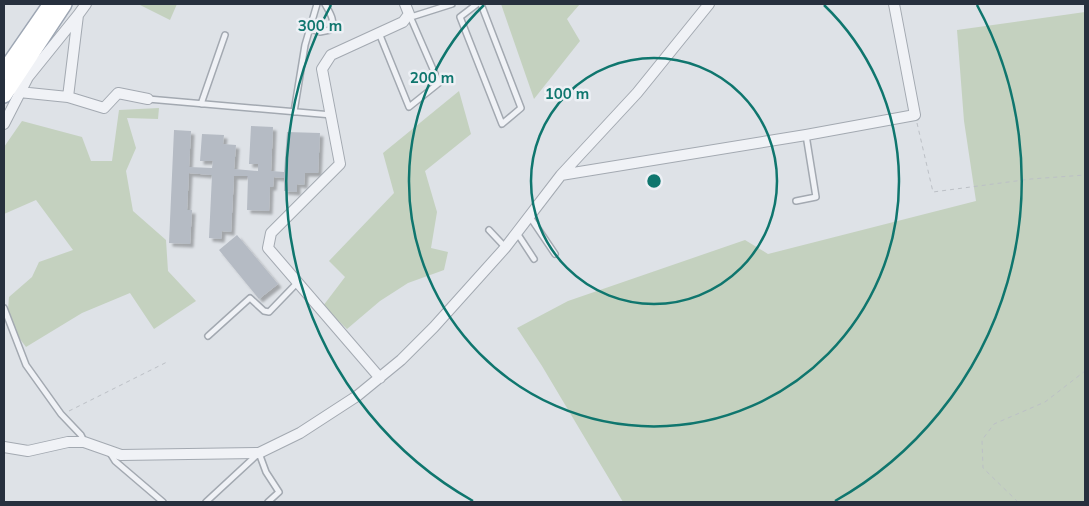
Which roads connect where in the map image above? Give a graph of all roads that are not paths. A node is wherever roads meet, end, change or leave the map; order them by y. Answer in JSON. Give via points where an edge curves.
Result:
{"nodes":[{"id":1,"x":51,"y":4,"type":"edge"},
{"id":2,"x":64,"y":4,"type":"edge"},
{"id":3,"x":86,"y":4,"type":"edge"},
{"id":4,"x":317,"y":4,"type":"edge"},
{"id":5,"x":326,"y":4,"type":"edge"},
{"id":6,"x":405,"y":4,"type":"edge"},
{"id":7,"x":452,"y":4,"type":"edge"},
{"id":8,"x":477,"y":4,"type":"edge"},
{"id":9,"x":481,"y":4,"type":"edge"},
{"id":10,"x":709,"y":4,"type":"edge"},
{"id":11,"x":894,"y":4,"type":"edge"},
{"id":12,"x":78,"y":16,"type":"junction"},
{"id":13,"x":410,"y":16,"type":"junction"},
{"id":14,"x":310,"y":29,"type":"junction"},
{"id":15,"x":379,"y":33,"type":"junction"},
{"id":16,"x":224,"y":35,"type":"dead end"},
{"id":17,"x":4,"y":72,"type":"edge"},
{"id":18,"x":19,"y":92,"type":"junction"},
{"id":19,"x":4,"y":95,"type":"edge"},
{"id":20,"x":68,"y":97,"type":"junction"},
{"id":21,"x":148,"y":98,"type":"joint"},
{"id":22,"x":201,"y":104,"type":"junction"},
{"id":23,"x":294,"y":112,"type":"junction"},
{"id":24,"x":332,"y":115,"type":"junction"},
{"id":25,"x":4,"y":124,"type":"edge"},
{"id":26,"x":806,"y":136,"type":"junction"},
{"id":27,"x":561,"y":175,"type":"junction"},
{"id":28,"x":796,"y":201,"type":"dead end"},
{"id":29,"x":530,"y":216,"type":"junction"},
{"id":30,"x":489,"y":230,"type":"dead end"},
{"id":31,"x":517,"y":233,"type":"junction"},
{"id":32,"x":506,"y":248,"type":"junction"},
{"id":33,"x":555,"y":254,"type":"dead end"},
{"id":34,"x":534,"y":259,"type":"dead end"},
{"id":35,"x":297,"y":283,"type":"junction"},
{"id":36,"x":4,"y":308,"type":"edge"},
{"id":37,"x":208,"y":336,"type":"dead end"},
{"id":38,"x":380,"y":378,"type":"junction"},
{"id":39,"x":84,"y":442,"type":"junction"},
{"id":40,"x":4,"y":447,"type":"edge"},
{"id":41,"x":259,"y":452,"type":"junction"},
{"id":42,"x":110,"y":453,"type":"junction"},
{"id":43,"x":163,"y":502,"type":"edge"},
{"id":44,"x":206,"y":502,"type":"edge"},
{"id":45,"x":268,"y":502,"type":"edge"}],
"edges":[{"from":1,"to":17,"type":"main road"},
{"from":2,"to":19,"type":"main road"},
{"from":3,"to":12,"type":"street"},
{"from":4,"to":14,"type":"lane"},
{"from":5,"to":14,"type":"lane","via":[[333,26],[320,32]]},
{"from":6,"to":13,"type":"street"},
{"from":7,"to":13,"type":"lane"},
{"from":8,"to":9,"type":"lane","via":[[460,18],[502,124],[521,108]]},
{"from":10,"to":27,"type":"street","via":[[637,93]]},
{"from":11,"to":26,"type":"street","via":[[915,115]]},
{"from":12,"to":18,"type":"street","via":[[39,60]]},
{"from":12,"to":20,"type":"street"},
{"from":13,"to":15,"type":"street"},
{"from":13,"to":15,"type":"lane","via":[[439,83],[409,107]]},
{"from":14,"to":23,"type":"lane"},
{"from":15,"to":24,"type":"street","via":[[331,55],[322,69]]},
{"from":16,"to":22,"type":"lane"},
{"from":18,"to":20,"type":"street"},
{"from":18,"to":25,"type":"street"},
{"from":20,"to":21,"type":"street","via":[[104,108],[118,93]]},
{"from":21,"to":22,"type":"lane"},
{"from":22,"to":23,"type":"lane"},
{"from":23,"to":24,"type":"lane"},
{"from":24,"to":35,"type":"street","via":[[340,164],[271,233],[268,240],[268,248]]},
{"from":26,"to":27,"type":"street"},
{"from":26,"to":28,"type":"lane","via":[[816,197]]},
{"from":27,"to":29,"type":"street"},
{"from":29,"to":31,"type":"street"},
{"from":29,"to":33,"type":"lane"},
{"from":30,"to":32,"type":"lane"},
{"from":31,"to":32,"type":"street"},
{"from":31,"to":34,"type":"lane"},
{"from":32,"to":38,"type":"street","via":[[434,327]]},
{"from":35,"to":37,"type":"lane","via":[[269,312],[250,298]]},
{"from":35,"to":38,"type":"street"},
{"from":36,"to":39,"type":"lane","via":[[26,365]]},
{"from":38,"to":41,"type":"street","via":[[300,433]]},
{"from":39,"to":40,"type":"street","via":[[68,442],[28,451]]},
{"from":39,"to":42,"type":"street"},
{"from":41,"to":42,"type":"street"},
{"from":41,"to":44,"type":"lane"},
{"from":41,"to":45,"type":"lane","via":[[266,472],[279,492]]},
{"from":42,"to":43,"type":"lane"}]}
